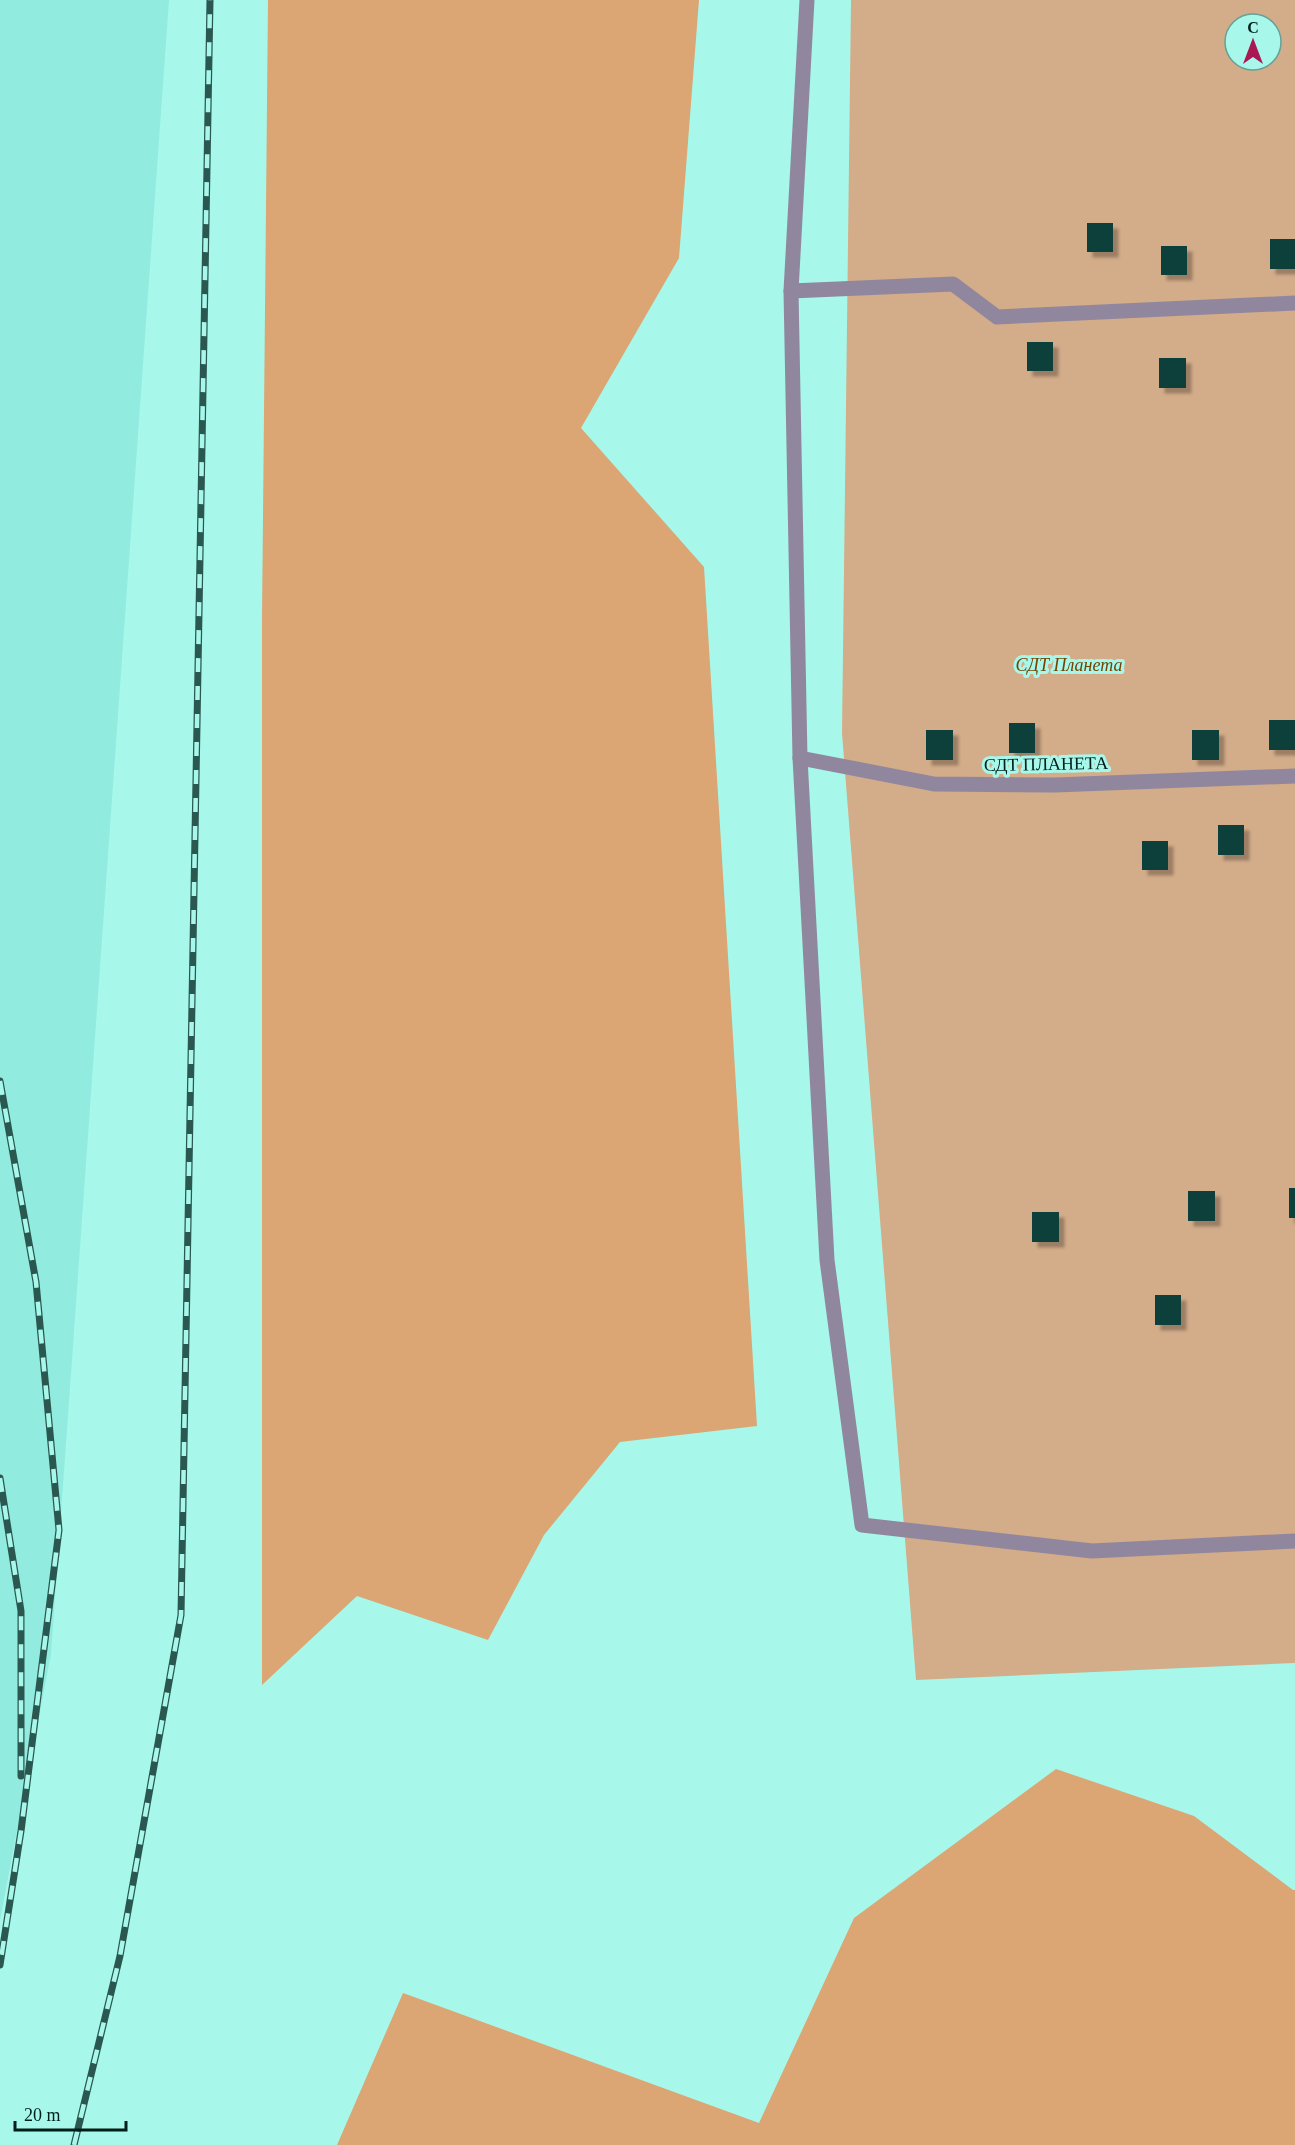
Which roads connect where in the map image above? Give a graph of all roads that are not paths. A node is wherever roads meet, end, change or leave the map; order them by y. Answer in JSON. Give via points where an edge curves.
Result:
{"nodes":[{"id":1,"x":807,"y":0,"type":"edge"},
{"id":2,"x":791,"y":291,"type":"junction"},
{"id":3,"x":1295,"y":303,"type":"edge"},
{"id":4,"x":800,"y":758,"type":"junction"},
{"id":5,"x":1295,"y":776,"type":"edge"},
{"id":6,"x":1295,"y":1541,"type":"edge"}],
"edges":[{"from":1,"to":2,"type":"street"},
{"from":2,"to":3,"type":"street","via":[[953,284],[997,317]]},
{"from":2,"to":4,"type":"street"},
{"from":4,"to":5,"type":"street","name":"СДТ ПЛАНЕТА","via":[[934,784],[1055,785]]},
{"from":4,"to":6,"type":"street","via":[[826,1260],[862,1525],[1092,1551]]}]}
